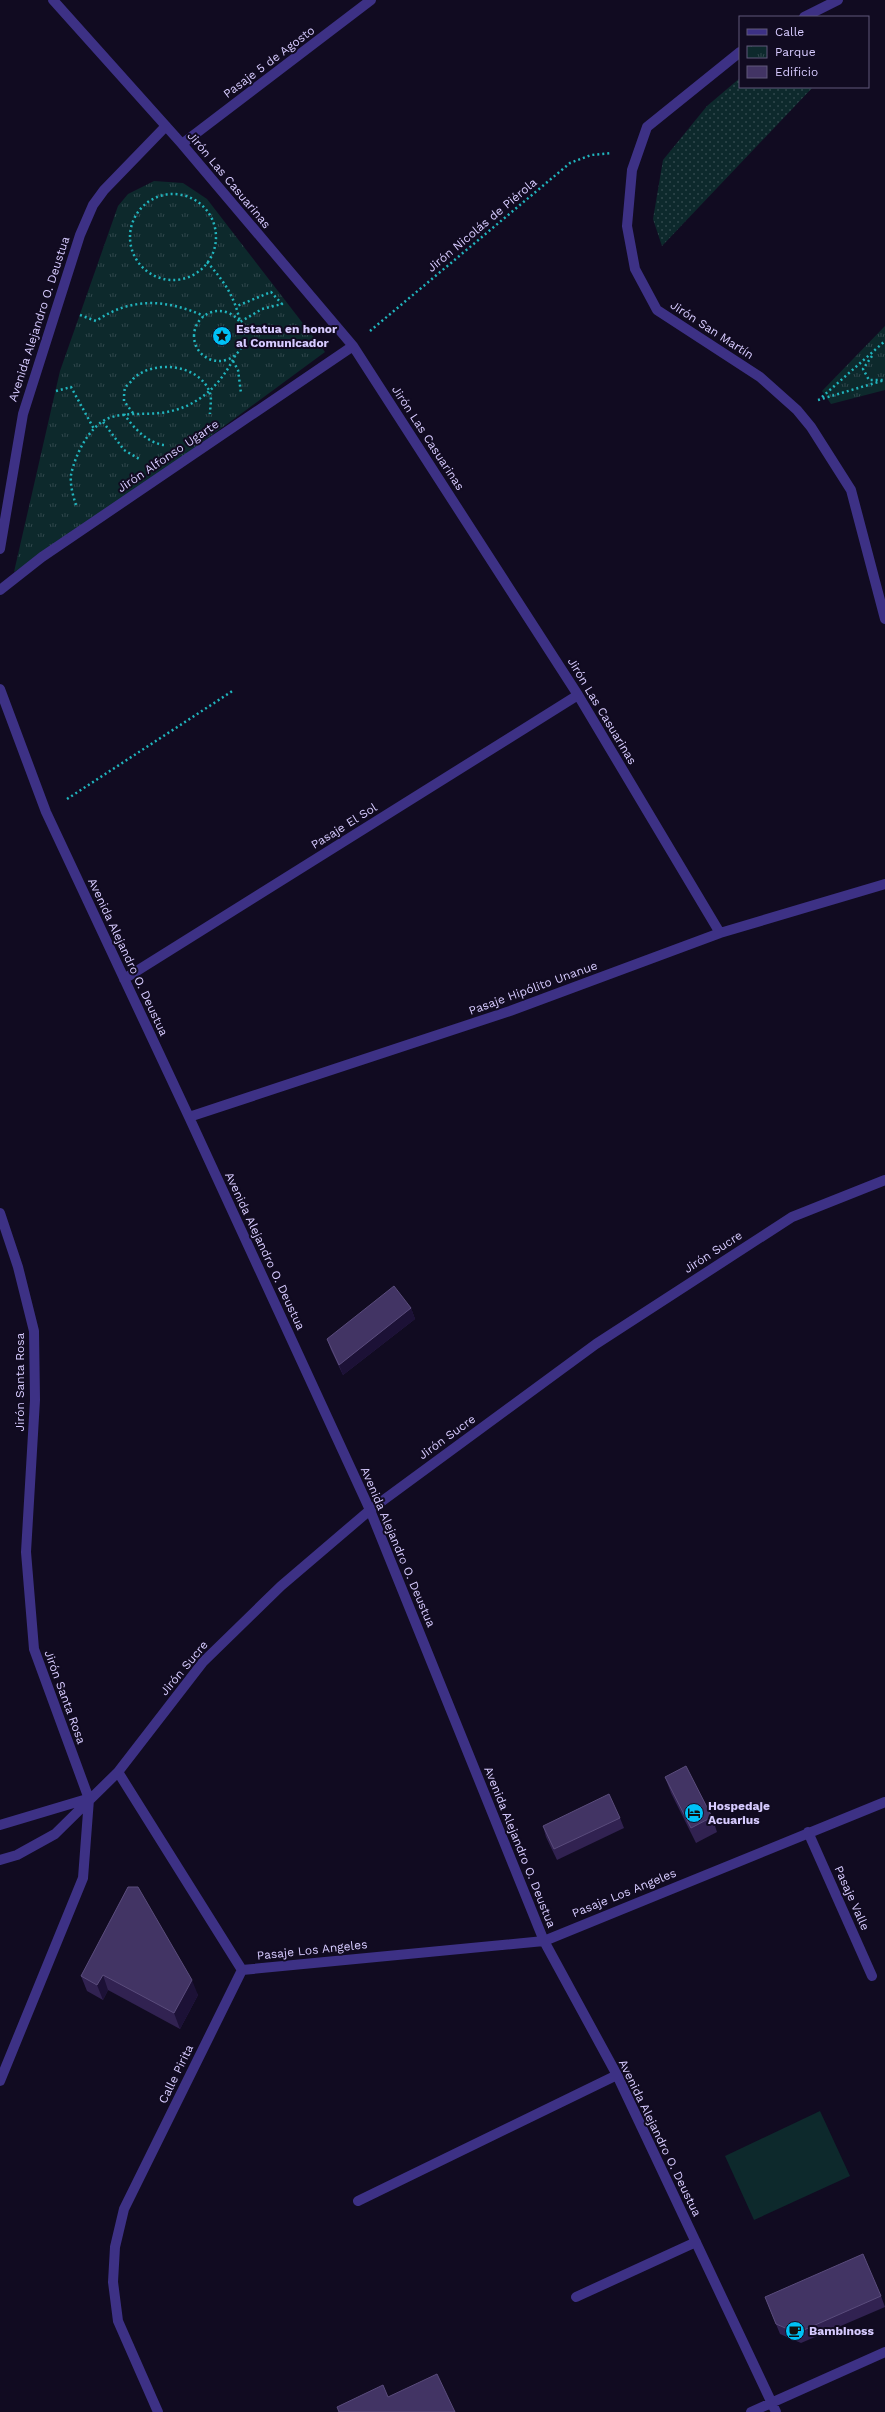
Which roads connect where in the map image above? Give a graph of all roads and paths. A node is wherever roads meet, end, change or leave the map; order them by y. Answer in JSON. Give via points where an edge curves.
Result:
{"nodes":[{"id":1,"x":53,"y":0,"type":"edge"},
{"id":2,"x":371,"y":0,"type":"edge"},
{"id":3,"x":838,"y":0,"type":"edge"},
{"id":4,"x":806,"y":16,"type":"edge"},
{"id":5,"x":739,"y":53,"type":"edge"},
{"id":6,"x":166,"y":126,"type":"junction"},
{"id":7,"x":182,"y":144,"type":"junction"},
{"id":8,"x":637,"y":152,"type":"junction"},
{"id":9,"x":208,"y":262,"type":"junction"},
{"id":10,"x":237,"y":306,"type":"junction"},
{"id":11,"x":204,"y":316,"type":"junction"},
{"id":12,"x":77,"y":322,"type":"dead end"},
{"id":13,"x":240,"y":322,"type":"junction"},
{"id":14,"x":885,"y":341,"type":"edge"},
{"id":15,"x":353,"y":346,"type":"junction"},
{"id":16,"x":874,"y":352,"type":"junction"},
{"id":17,"x":236,"y":354,"type":"junction"},
{"id":18,"x":233,"y":361,"type":"junction"},
{"id":19,"x":885,"y":380,"type":"edge"},
{"id":20,"x":57,"y":384,"type":"dead end"},
{"id":21,"x":210,"y":392,"type":"junction"},
{"id":22,"x":820,"y":399,"type":"junction"},
{"id":23,"x":797,"y":410,"type":"junction"},
{"id":24,"x":123,"y":414,"type":"junction"},
{"id":25,"x":133,"y":414,"type":"junction"},
{"id":26,"x":209,"y":416,"type":"dead end"},
{"id":27,"x":103,"y":422,"type":"junction"},
{"id":28,"x":241,"y":422,"type":"junction"},
{"id":29,"x":94,"y":429,"type":"junction"},
{"id":30,"x":168,"y":445,"type":"dead end"},
{"id":31,"x":180,"y":463,"type":"junction"},
{"id":32,"x":88,"y":526,"type":"junction"},
{"id":33,"x":0,"y":549,"type":"edge"},
{"id":34,"x":0,"y":590,"type":"edge"},
{"id":35,"x":885,"y":619,"type":"edge"},
{"id":36,"x":0,"y":689,"type":"edge"},
{"id":37,"x":234,"y":690,"type":"dead end"},
{"id":38,"x":578,"y":695,"type":"junction"},
{"id":39,"x":46,"y":812,"type":"junction"},
{"id":40,"x":885,"y":884,"type":"edge"},
{"id":41,"x":720,"y":933,"type":"junction"},
{"id":42,"x":124,"y":979,"type":"junction"},
{"id":43,"x":189,"y":1117,"type":"junction"},
{"id":44,"x":885,"y":1180,"type":"edge"},
{"id":45,"x":0,"y":1213,"type":"edge"},
{"id":46,"x":370,"y":1510,"type":"junction"},
{"id":47,"x":118,"y":1772,"type":"junction"},
{"id":48,"x":89,"y":1799,"type":"junction"},
{"id":49,"x":885,"y":1802,"type":"edge"},
{"id":50,"x":0,"y":1825,"type":"edge"},
{"id":51,"x":808,"y":1832,"type":"junction"},
{"id":52,"x":0,"y":1860,"type":"edge"},
{"id":53,"x":544,"y":1940,"type":"junction"},
{"id":54,"x":242,"y":1970,"type":"junction"},
{"id":55,"x":872,"y":1976,"type":"dead end"},
{"id":56,"x":617,"y":2075,"type":"junction"},
{"id":57,"x":0,"y":2080,"type":"edge"},
{"id":58,"x":358,"y":2201,"type":"dead end"},
{"id":59,"x":696,"y":2242,"type":"junction"},
{"id":60,"x":576,"y":2297,"type":"dead end"},
{"id":61,"x":885,"y":2352,"type":"edge"},
{"id":62,"x":774,"y":2407,"type":"edge"},
{"id":63,"x":158,"y":2412,"type":"edge"},
{"id":64,"x":751,"y":2412,"type":"edge"}],
"edges":[{"from":1,"to":6,"type":"street","name":"Jirón Las Casuarinas"},
{"from":2,"to":7,"type":"street","name":"Pasaje 5 de Agosto"},
{"from":3,"to":4,"type":"street"},
{"from":5,"to":8,"type":"street","name":"Jirón San Martín","via":[[647,127]]},
{"from":6,"to":7,"type":"street","name":"Jirón Las Casuarinas"},
{"from":6,"to":33,"type":"street","name":"Avenida Alejandro O. Deustua","via":[[104,190],[93,205],[80,235],[23,414]]},
{"from":7,"to":15,"type":"street","name":"Jirón Las Casuarinas"},
{"from":8,"to":15,"type":"path","name":"Jirón Nicolás de Piérola","via":[[591,155],[570,163]]},
{"from":8,"to":23,"type":"street","name":"Jirón San Martín","via":[[632,170],[627,226],[635,269],[657,310],[760,377]]},
{"from":9,"to":9,"type":"path","via":[[198,272],[172,280],[146,271],[137,261],[131,248],[133,221],[140,209],[164,194],[179,194],[193,199],[204,208],[212,220],[216,234],[214,249]]},
{"from":9,"to":10,"type":"path","via":[[226,285]]},
{"from":10,"to":13,"type":"path"},
{"from":10,"to":13,"type":"path","via":[[271,292],[282,304],[262,309]]},
{"from":11,"to":12,"type":"path","via":[[158,302],[120,307],[96,321],[79,315]]},
{"from":11,"to":13,"type":"path","via":[[219,311],[234,316]]},
{"from":11,"to":17,"type":"path","via":[[195,329],[194,337],[200,352],[214,360],[229,358]]},
{"from":13,"to":17,"type":"path","via":[[243,338]]},
{"from":14,"to":16,"type":"path"},
{"from":15,"to":28,"type":"street","name":"Jirón Alfonso Ugarte"},
{"from":15,"to":38,"type":"street","name":"Jirón Las Casuarinas"},
{"from":16,"to":19,"type":"path","via":[[863,369],[869,380]]},
{"from":16,"to":22,"type":"path"},
{"from":17,"to":18,"type":"path"},
{"from":18,"to":21,"type":"path","via":[[220,382]]},
{"from":18,"to":28,"type":"path","via":[[238,370],[241,387]]},
{"from":19,"to":22,"type":"path"},
{"from":20,"to":29,"type":"path","via":[[55,391],[71,387]]},
{"from":21,"to":25,"type":"path","via":[[194,402],[161,413]]},
{"from":21,"to":25,"type":"path","via":[[199,379],[184,370],[166,366],[148,369],[125,388],[124,400]]},
{"from":21,"to":26,"type":"path"},
{"from":22,"to":23,"type":"path"},
{"from":23,"to":35,"type":"street","name":"Jirón San Martín","via":[[811,427],[851,490]]},
{"from":24,"to":25,"type":"path"},
{"from":24,"to":27,"type":"path"},
{"from":24,"to":30,"type":"path","via":[[134,429],[157,444]]},
{"from":27,"to":29,"type":"path"},
{"from":27,"to":31,"type":"path","via":[[124,450],[138,459],[158,465]]},
{"from":28,"to":31,"type":"street","name":"Jirón Alfonso Ugarte"},
{"from":29,"to":32,"type":"path","via":[[76,458],[71,476],[76,509]]},
{"from":31,"to":32,"type":"street","name":"Jirón Alfonso Ugarte"},
{"from":32,"to":34,"type":"street","name":"Jirón Alfonso Ugarte"},
{"from":36,"to":39,"type":"street","name":"Avenida Alejandro O. Deustua"},
{"from":37,"to":39,"type":"path"},
{"from":38,"to":41,"type":"street","name":"Jirón Las Casuarinas"},
{"from":38,"to":42,"type":"street","name":"Pasaje El Sol"},
{"from":39,"to":42,"type":"street","name":"Avenida Alejandro O. Deustua"},
{"from":40,"to":41,"type":"street","name":"Pasaje Hipólito Unanue"},
{"from":41,"to":43,"type":"street","name":"Pasaje Hipólito Unanue","via":[[510,1010]]},
{"from":42,"to":43,"type":"street","name":"Avenida Alejandro O. Deustua"},
{"from":43,"to":46,"type":"street","name":"Avenida Alejandro O. Deustua"},
{"from":44,"to":46,"type":"street","name":"Jirón Sucre","via":[[792,1217],[596,1344]]},
{"from":45,"to":48,"type":"street","name":"Jirón Santa Rosa","via":[[18,1267],[34,1331],[35,1400],[26,1552],[34,1649]]},
{"from":46,"to":47,"type":"street","name":"Jirón Sucre","via":[[281,1586],[203,1662]]},
{"from":46,"to":53,"type":"street","name":"Avenida Alejandro O. Deustua"},
{"from":47,"to":48,"type":"street","name":"Jirón Sucre"},
{"from":47,"to":54,"type":"street"},
{"from":48,"to":50,"type":"street","name":"Jirón Sucre"},
{"from":48,"to":52,"type":"street","name":"Jirón Sucre","via":[[55,1834],[17,1855]]},
{"from":48,"to":57,"type":"street","name":"Jirón Santa Rosa","via":[[83,1878]]},
{"from":49,"to":51,"type":"street","name":"Pasaje Los Angeles"},
{"from":51,"to":53,"type":"street","name":"Pasaje Los Angeles"},
{"from":51,"to":55,"type":"street","name":"Pasaje Valle"},
{"from":53,"to":54,"type":"street","name":"Pasaje Los Angeles"},
{"from":53,"to":56,"type":"street","name":"Avenida Alejandro O. Deustua"},
{"from":54,"to":63,"type":"street","name":"Calle Pirita","via":[[124,2209],[115,2247],[113,2282],[118,2320]]},
{"from":56,"to":58,"type":"street"},
{"from":56,"to":59,"type":"street","name":"Avenida Alejandro O. Deustua"},
{"from":59,"to":60,"type":"street"},
{"from":59,"to":62,"type":"street","name":"Avenida Alejandro O. Deustua"},
{"from":61,"to":62,"type":"street"},
{"from":62,"to":64,"type":"street"}]}
